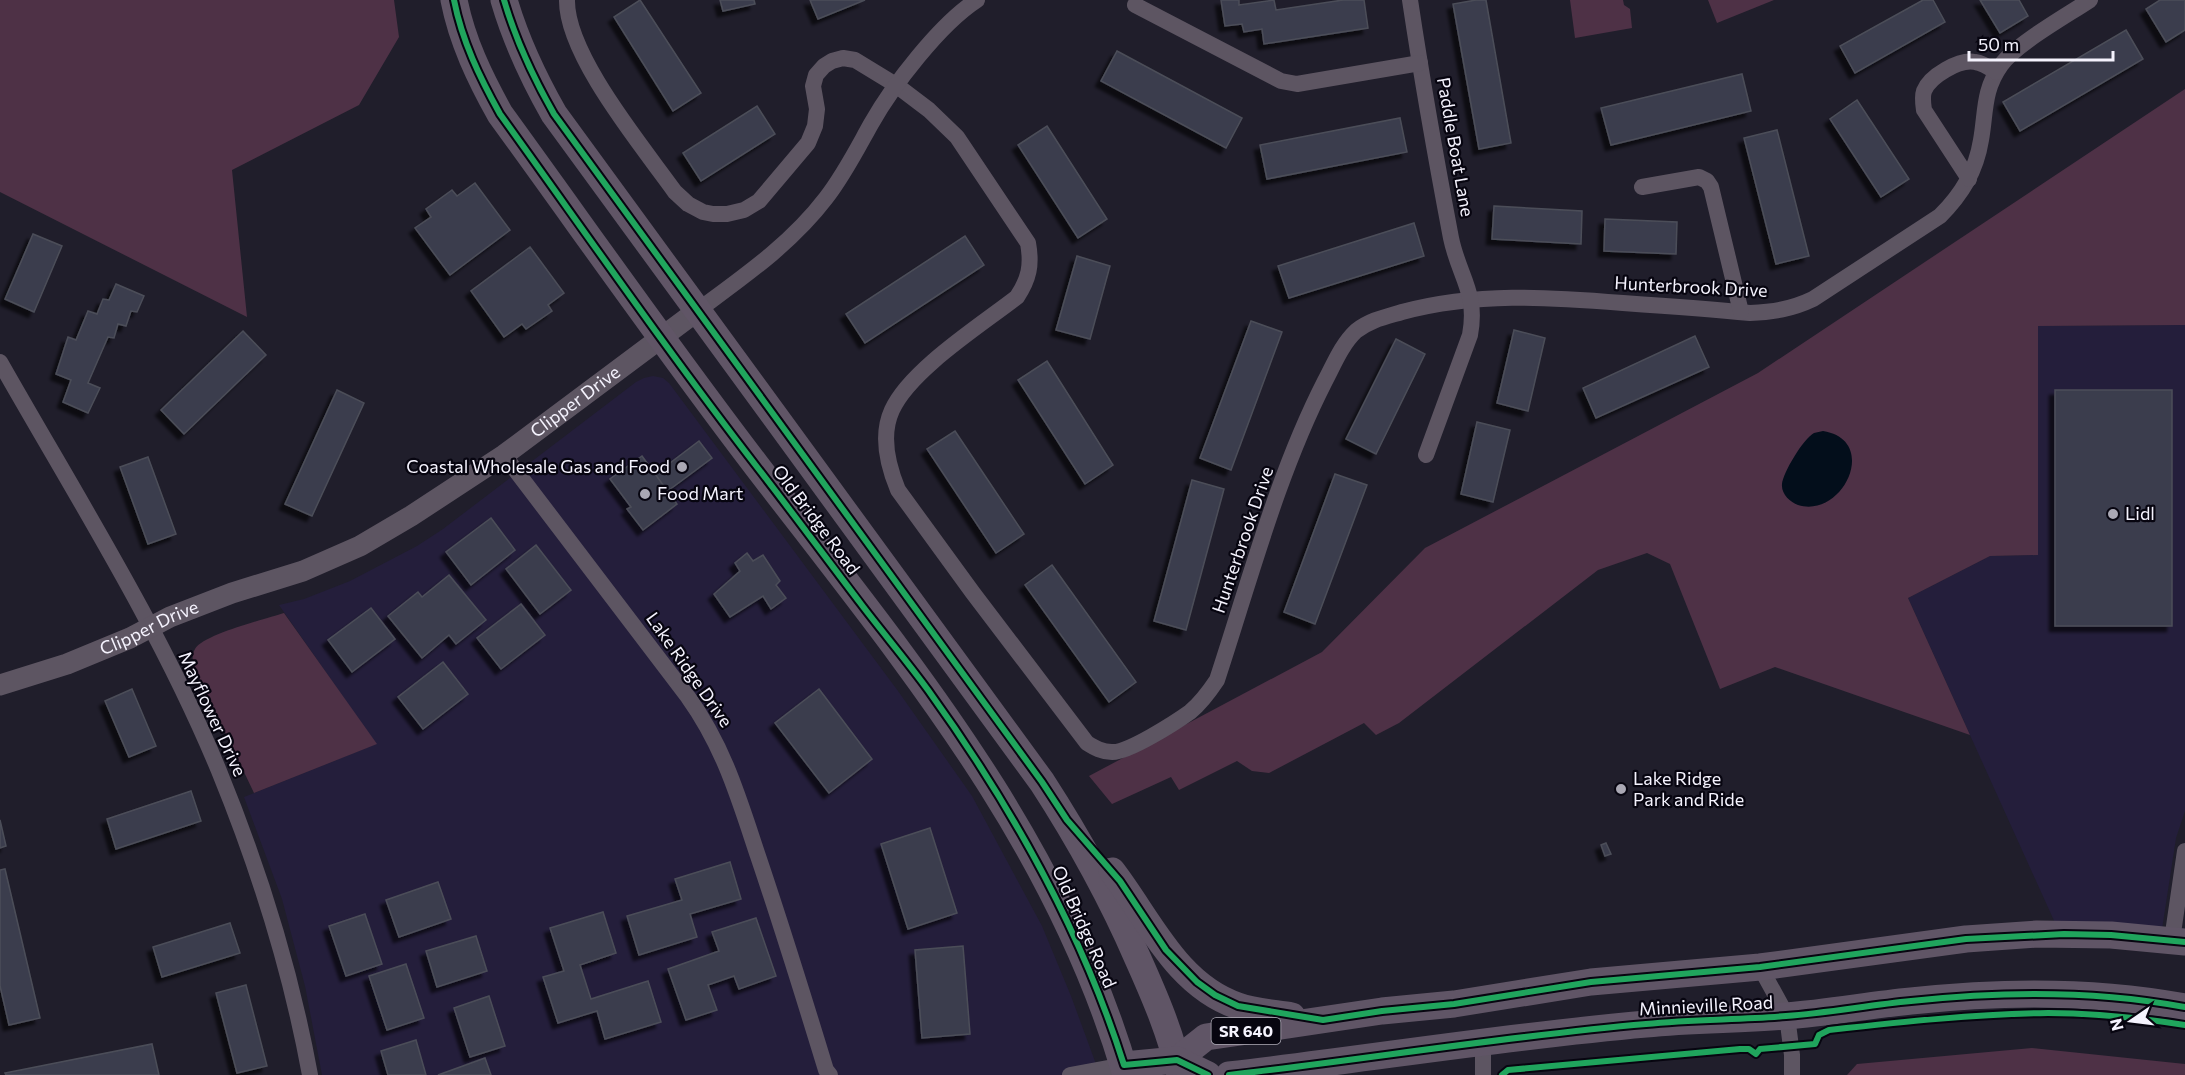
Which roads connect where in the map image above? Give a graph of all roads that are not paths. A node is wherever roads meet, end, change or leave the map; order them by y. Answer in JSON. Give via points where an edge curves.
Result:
{"nodes":[{"id":1,"x":454,"y":0,"type":"edge"},
{"id":2,"x":504,"y":0,"type":"edge"},
{"id":3,"x":567,"y":0,"type":"edge"},
{"id":4,"x":977,"y":0,"type":"edge"},
{"id":5,"x":1410,"y":0,"type":"edge"},
{"id":6,"x":2086,"y":1,"type":"edge"},
{"id":7,"x":1135,"y":5,"type":"dead end"},
{"id":8,"x":1420,"y":63,"type":"junction"},
{"id":9,"x":1996,"y":72,"type":"junction"},
{"id":10,"x":896,"y":86,"type":"junction"},
{"id":11,"x":1969,"y":179,"type":"junction"},
{"id":12,"x":1642,"y":187,"type":"dead end"},
{"id":13,"x":1471,"y":298,"type":"junction"},
{"id":14,"x":697,"y":311,"type":"junction"},
{"id":15,"x":1741,"y":312,"type":"junction"},
{"id":16,"x":661,"y":338,"type":"junction"},
{"id":17,"x":0,"y":362,"type":"edge"},
{"id":18,"x":1426,"y":454,"type":"dead end"},
{"id":19,"x":504,"y":455,"type":"junction"},
{"id":20,"x":150,"y":627,"type":"junction"},
{"id":21,"x":0,"y":685,"type":"edge"},
{"id":22,"x":1067,"y":820,"type":"junction"},
{"id":23,"x":2185,"y":851,"type":"edge"},
{"id":24,"x":2179,"y":941,"type":"edge"},
{"id":25,"x":1760,"y":967,"type":"junction"},
{"id":26,"x":2185,"y":1006,"type":"edge"},
{"id":27,"x":1787,"y":1016,"type":"junction"},
{"id":28,"x":1323,"y":1020,"type":"junction"},
{"id":29,"x":1483,"y":1042,"type":"junction"},
{"id":30,"x":1178,"y":1068,"type":"edge"},
{"id":31,"x":1125,"y":1070,"type":"edge"},
{"id":32,"x":1311,"y":1070,"type":"edge"},
{"id":33,"x":310,"y":1075,"type":"edge"},
{"id":34,"x":830,"y":1075,"type":"edge"},
{"id":35,"x":1070,"y":1075,"type":"edge"},
{"id":36,"x":1208,"y":1075,"type":"edge"},
{"id":37,"x":1229,"y":1075,"type":"edge"},
{"id":38,"x":1484,"y":1075,"type":"edge"},
{"id":39,"x":1792,"y":1075,"type":"edge"}],
"edges":[{"from":1,"to":16,"type":"main road","name":"Old Bridge Road","via":[[470,52],[500,114]]},
{"from":2,"to":14,"type":"main road","name":"Old Bridge Road","via":[[529,69],[554,114]]},
{"from":3,"to":10,"type":"street","name":"Hunterbrook Drive","via":[[570,23],[598,83],[675,192],[703,212],[727,214],[744,210],[759,201],[800,154],[815,126],[813,86],[824,66],[843,58],[855,60]]},
{"from":4,"to":10,"type":"street","name":"Clipper Drive","via":[[938,35]]},
{"from":5,"to":8,"type":"street","name":"Paddle Boat Lane"},
{"from":6,"to":9,"type":"street","name":"Hunterbrook Drive","via":[[2013,52]]},
{"from":7,"to":8,"type":"street","via":[[1281,81],[1297,84]]},
{"from":8,"to":13,"type":"street","name":"Paddle Boat Lane","via":[[1452,241]]},
{"from":9,"to":11,"type":"street","name":"Hunterbrook Drive","via":[[1984,104],[1982,138]]},
{"from":9,"to":11,"type":"street","via":[[1975,62],[1959,62],[1934,78],[1924,90],[1924,110]]},
{"from":10,"to":13,"type":"street","name":"Hunterbrook Drive","via":[[957,137],[1028,243],[1031,258],[1029,273],[1017,297],[926,368],[892,409],[886,434],[890,471],[898,490],[973,593],[1087,742],[1101,751],[1127,750],[1190,712],[1217,680],[1294,451],[1342,347],[1371,320]]},
{"from":10,"to":14,"type":"street","name":"Clipper Drive","via":[[827,198],[801,228]]},
{"from":11,"to":15,"type":"street","name":"Hunterbrook Drive","via":[[1940,216],[1813,299],[1774,312]]},
{"from":12,"to":15,"type":"street","via":[[1699,177],[1707,181]]},
{"from":13,"to":15,"type":"street","name":"Hunterbrook Drive","via":[[1585,300]]},
{"from":13,"to":18,"type":"street","name":"Paddle Boat Lane","via":[[1470,335]]},
{"from":14,"to":16,"type":"street","name":"Clipper Drive"},
{"from":14,"to":22,"type":"main road","name":"Old Bridge Road"},
{"from":16,"to":19,"type":"street","name":"Clipper Drive"},
{"from":16,"to":31,"type":"main road","name":"Old Bridge Road","via":[[928,689],[996,791],[1071,927]]},
{"from":17,"to":20,"type":"street","name":"Mayflower Drive"},
{"from":19,"to":20,"type":"street","name":"Clipper Drive","via":[[360,546]]},
{"from":19,"to":34,"type":"street","name":"Lake Ridge Drive","via":[[688,697],[714,738],[729,769]]},
{"from":20,"to":21,"type":"street","name":"Clipper Drive","via":[[67,664]]},
{"from":20,"to":33,"type":"street","name":"Mayflower Drive","via":[[218,769],[249,849],[280,946]]},
{"from":22,"to":28,"type":"main road","via":[[1113,872],[1166,950],[1197,982],[1238,1006]]},
{"from":22,"to":30,"type":"main road","name":"Old Bridge Road","via":[[1123,924],[1153,992]]},
{"from":23,"to":24,"type":"street"},
{"from":24,"to":25,"type":"main road","name":"Minnieville Road","number":"SR 640","via":[[2037,934],[1954,940]]},
{"from":25,"to":27,"type":"street"},
{"from":25,"to":28,"type":"main road","name":"Minnieville Road","number":"SR 640","via":[[1591,982],[1454,1005]]},
{"from":26,"to":27,"type":"main road","name":"Minnieville Road","number":"SR 640","via":[[2102,995],[2043,993],[1911,1001]]},
{"from":27,"to":29,"type":"main road","name":"Minnieville Road","number":"SR 640","via":[[1648,1023]]},
{"from":27,"to":39,"type":"street"},
{"from":28,"to":30,"type":"main road","name":"Minnieville Road","number":"SR 640","via":[[1206,1037]]},
{"from":29,"to":32,"type":"main road","name":"Minnieville Road","number":"SR 640"},
{"from":29,"to":38,"type":"street"},
{"from":30,"to":31,"type":"main road"},
{"from":30,"to":36,"type":"main road"},
{"from":31,"to":35,"type":"street"},
{"from":32,"to":37,"type":"main road","name":"Minnieville Road","number":"SR 640"}]}
